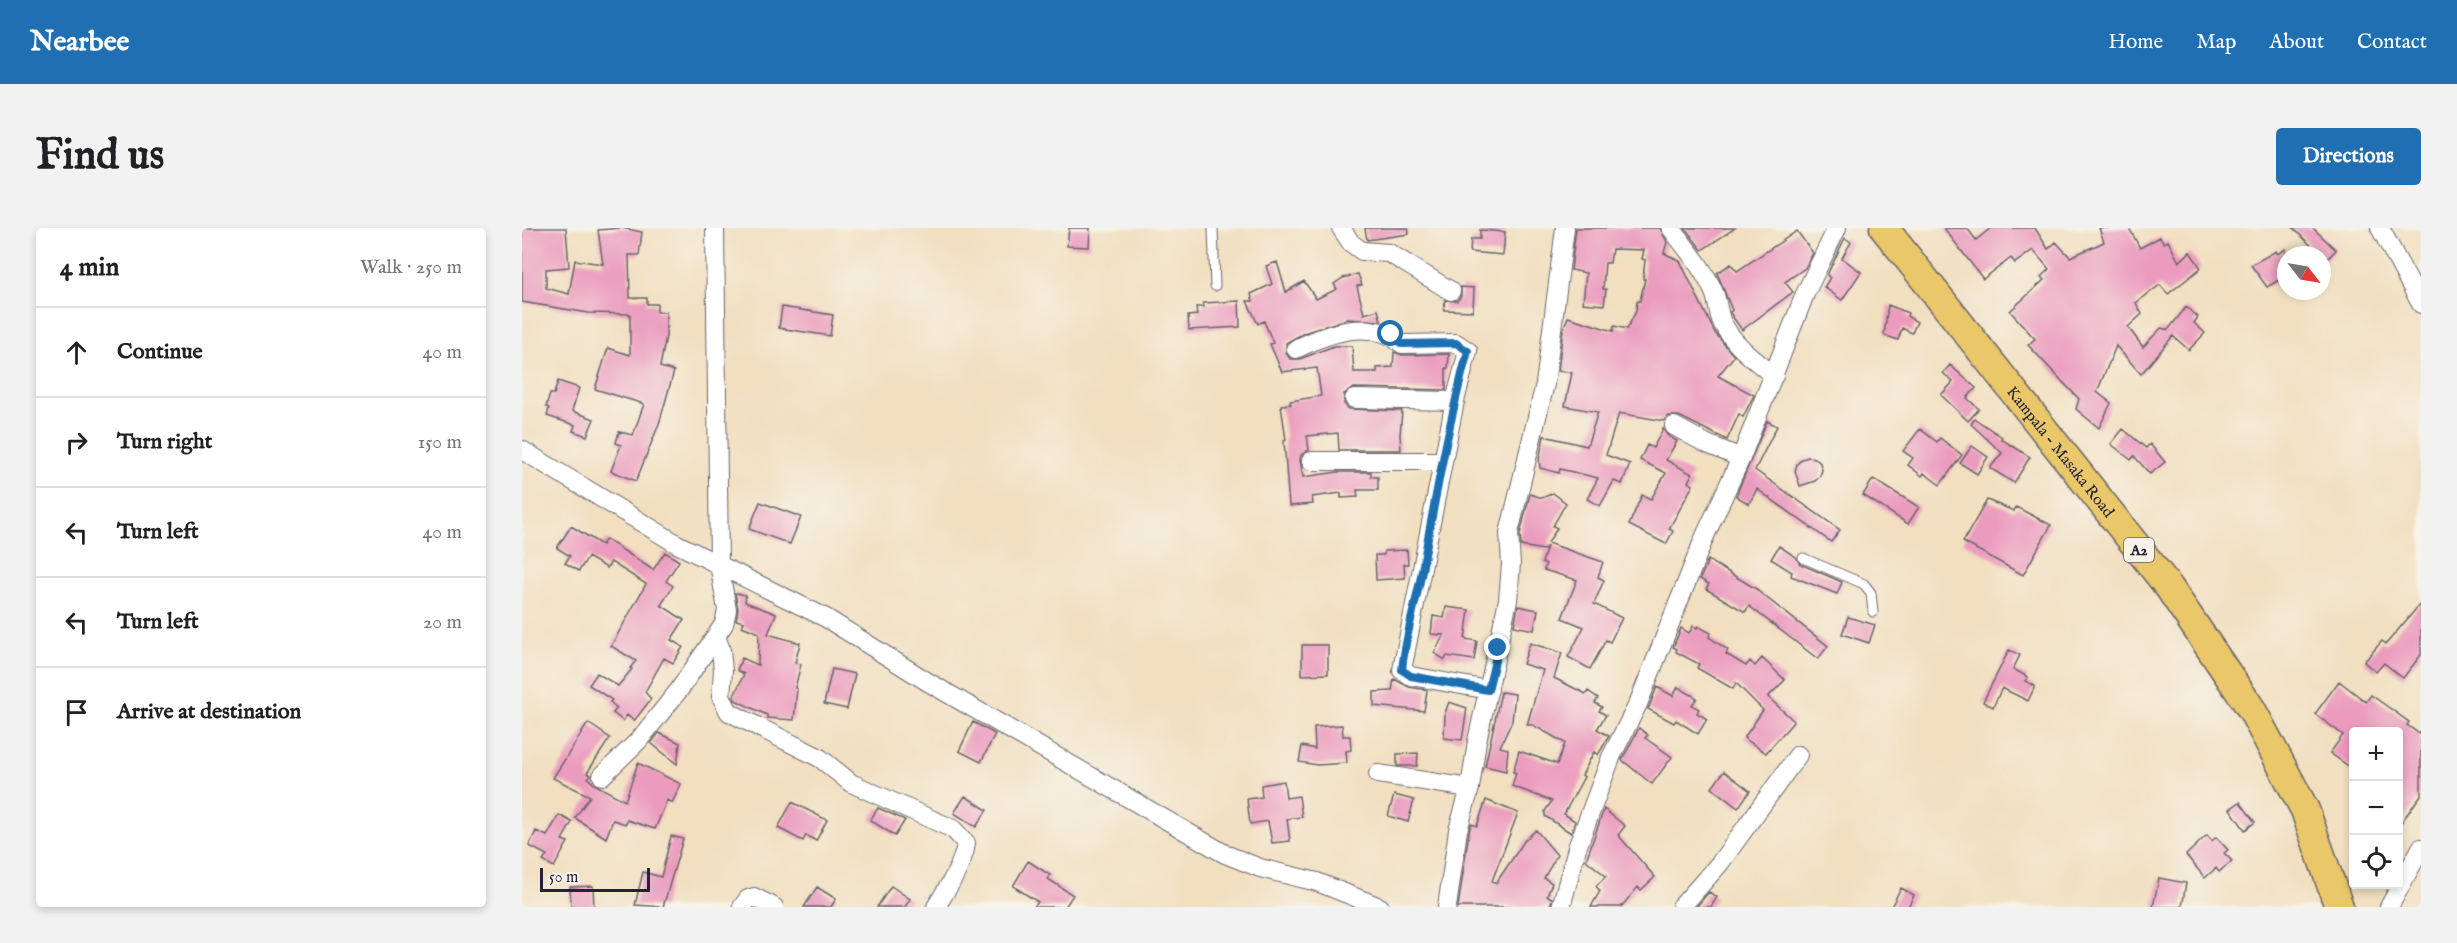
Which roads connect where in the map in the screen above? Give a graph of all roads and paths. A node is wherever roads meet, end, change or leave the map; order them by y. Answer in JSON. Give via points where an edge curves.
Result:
{"nodes":[{"id":1,"x":715,"y":228,"type":"edge"},
{"id":2,"x":1213,"y":228,"type":"edge"},
{"id":3,"x":1341,"y":228,"type":"edge"},
{"id":4,"x":1564,"y":228,"type":"edge"},
{"id":5,"x":1671,"y":228,"type":"edge"},
{"id":6,"x":1837,"y":228,"type":"edge"},
{"id":7,"x":1884,"y":228,"type":"edge"},
{"id":8,"x":2380,"y":228,"type":"edge"},
{"id":9,"x":1215,"y":286,"type":"dead end"},
{"id":10,"x":1451,"y":291,"type":"dead end"},
{"id":11,"x":2421,"y":304,"type":"edge"},
{"id":12,"x":1296,"y":349,"type":"dead end"},
{"id":13,"x":1774,"y":376,"type":"junction"},
{"id":14,"x":1354,"y":399,"type":"dead end"},
{"id":15,"x":1455,"y":401,"type":"junction"},
{"id":16,"x":1674,"y":426,"type":"dead end"},
{"id":17,"x":522,"y":450,"type":"edge"},
{"id":18,"x":1741,"y":459,"type":"junction"},
{"id":19,"x":1311,"y":461,"type":"dead end"},
{"id":20,"x":1443,"y":461,"type":"junction"},
{"id":21,"x":1803,"y":558,"type":"dead end"},
{"id":22,"x":719,"y":564,"type":"junction"},
{"id":23,"x":1873,"y":612,"type":"dead end"},
{"id":24,"x":716,"y":636,"type":"junction"},
{"id":25,"x":1488,"y":690,"type":"junction"},
{"id":26,"x":1798,"y":756,"type":"dead end"},
{"id":27,"x":1378,"y":774,"type":"dead end"},
{"id":28,"x":603,"y":776,"type":"dead end"},
{"id":29,"x":1470,"y":788,"type":"junction"},
{"id":30,"x":2421,"y":848,"type":"edge"},
{"id":31,"x":742,"y":907,"type":"edge"},
{"id":32,"x":774,"y":907,"type":"edge"},
{"id":33,"x":936,"y":907,"type":"edge"},
{"id":34,"x":1380,"y":907,"type":"edge"},
{"id":35,"x":1447,"y":907,"type":"edge"},
{"id":36,"x":1561,"y":907,"type":"edge"},
{"id":37,"x":1682,"y":907,"type":"edge"},
{"id":38,"x":2339,"y":907,"type":"edge"},
{"id":39,"x":2389,"y":907,"type":"edge"}],
"edges":[{"from":1,"to":22,"type":"street"},
{"from":2,"to":9,"type":"lane"},
{"from":3,"to":10,"type":"street","via":[[1362,251],[1389,253]]},
{"from":4,"to":25,"type":"street","via":[[1545,384],[1509,533],[1508,600]]},
{"from":5,"to":13,"type":"street","via":[[1715,293],[1717,312],[1724,326],[1743,351]]},
{"from":6,"to":13,"type":"street","via":[[1805,294]]},
{"from":7,"to":38,"type":"main road","name":"Kampala - Masaka Road","number":"A2","via":[[2168,586],[2252,710],[2305,810]]},
{"from":8,"to":11,"type":"street"},
{"from":12,"to":15,"type":"street","via":[[1323,336],[1350,330],[1391,334],[1402,344],[1456,343],[1468,351]]},
{"from":13,"to":18,"type":"street"},
{"from":14,"to":15,"type":"street"},
{"from":15,"to":20,"type":"street"},
{"from":16,"to":18,"type":"street"},
{"from":17,"to":22,"type":"street","via":[[656,532]]},
{"from":18,"to":36,"type":"street","via":[[1705,536],[1638,704],[1612,755],[1577,848]]},
{"from":19,"to":20,"type":"street"},
{"from":20,"to":25,"type":"street","via":[[1402,670],[1411,676]]},
{"from":21,"to":23,"type":"lane","via":[[1864,584],[1871,593]]},
{"from":22,"to":24,"type":"street","via":[[727,610]]},
{"from":22,"to":34,"type":"street","via":[[826,618],[938,688],[1225,854],[1260,868],[1317,882]]},
{"from":24,"to":28,"type":"street","via":[[639,740]]},
{"from":24,"to":33,"type":"street","via":[[723,671],[721,696],[729,712],[820,758],[851,783],[953,829],[966,843],[965,853]]},
{"from":25,"to":29,"type":"street"},
{"from":26,"to":37,"type":"street","via":[[1720,863]]},
{"from":27,"to":29,"type":"street"},
{"from":29,"to":35,"type":"street","via":[[1458,830]]},
{"from":30,"to":39,"type":"street"},
{"from":31,"to":32,"type":"street","via":[[754,897]]}]}
